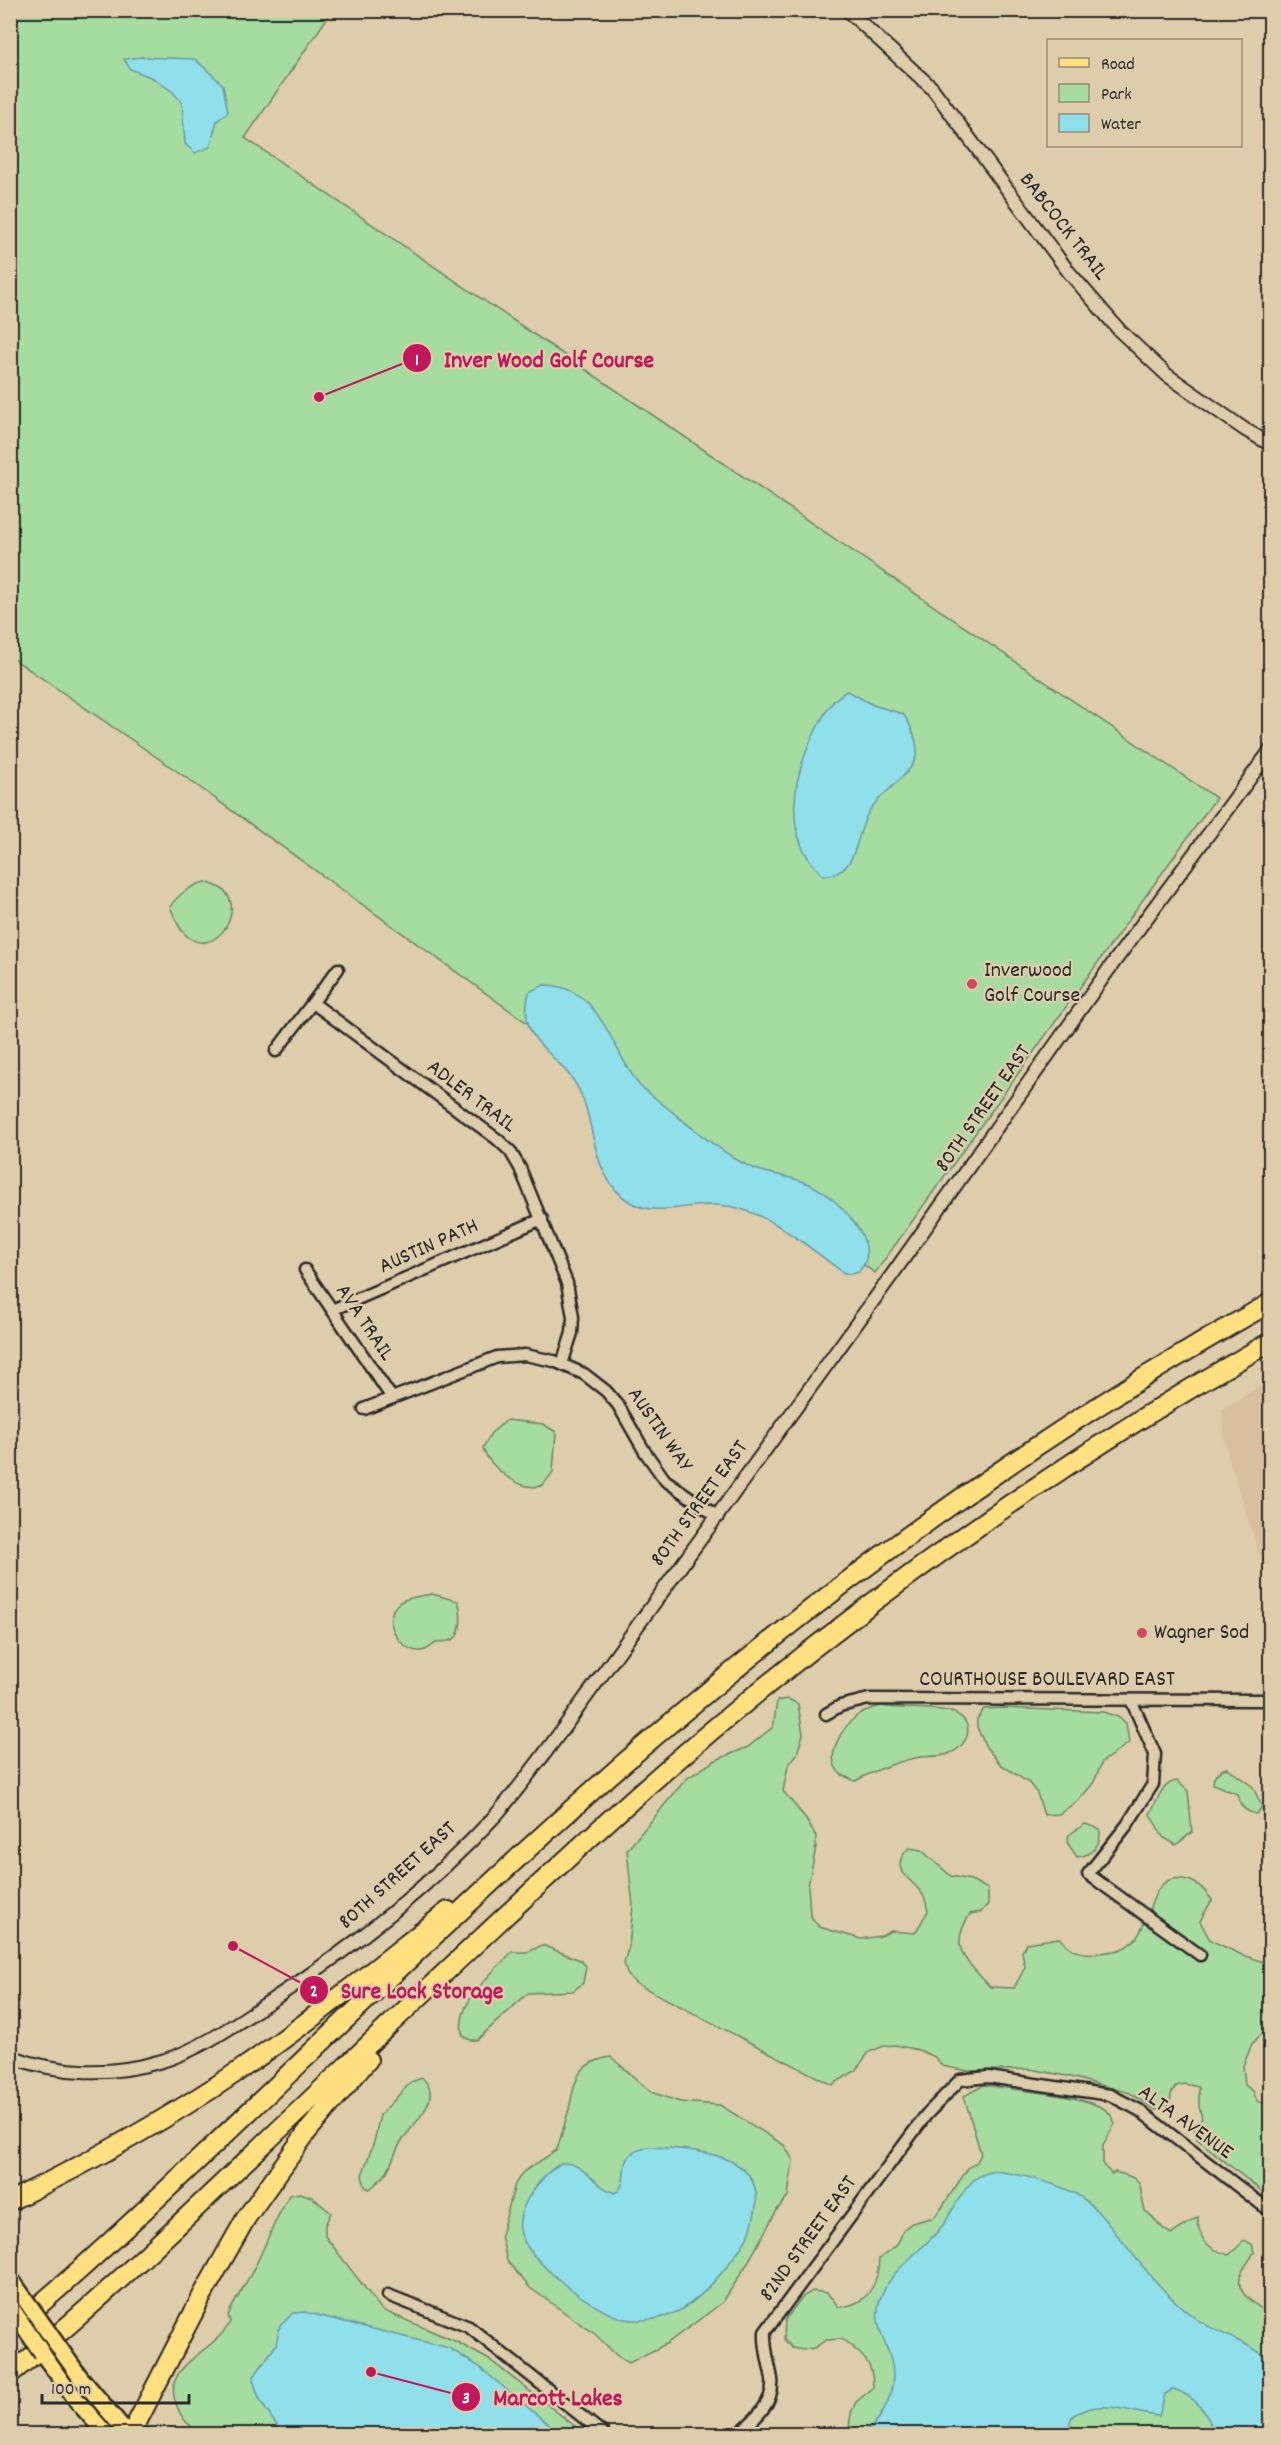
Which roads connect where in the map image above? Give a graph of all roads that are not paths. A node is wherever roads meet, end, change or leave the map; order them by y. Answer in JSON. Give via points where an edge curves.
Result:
{"nodes":[{"id":1,"x":846,"y":10,"type":"edge"},
{"id":2,"x":1270,"y":444,"type":"edge"},
{"id":3,"x":1270,"y":751,"type":"edge"},
{"id":4,"x":338,"y":969,"type":"dead end"},
{"id":5,"x":313,"y":1003,"type":"junction"},
{"id":6,"x":276,"y":1052,"type":"dead end"},
{"id":7,"x":542,"y":1219,"type":"junction"},
{"id":8,"x":305,"y":1270,"type":"dead end"},
{"id":9,"x":1270,"y":1303,"type":"edge"},
{"id":10,"x":332,"y":1310,"type":"junction"},
{"id":11,"x":1270,"y":1342,"type":"edge"},
{"id":12,"x":562,"y":1364,"type":"junction"},
{"id":13,"x":392,"y":1398,"type":"junction"},
{"id":14,"x":364,"y":1410,"type":"dead end"},
{"id":15,"x":717,"y":1517,"type":"junction"},
{"id":16,"x":1131,"y":1700,"type":"junction"},
{"id":17,"x":1270,"y":1700,"type":"edge"},
{"id":18,"x":826,"y":1714,"type":"dead end"},
{"id":19,"x":559,"y":1821,"type":"junction"},
{"id":20,"x":576,"y":1852,"type":"junction"},
{"id":21,"x":1200,"y":1954,"type":"dead end"},
{"id":22,"x":10,"y":2056,"type":"edge"},
{"id":23,"x":960,"y":2080,"type":"joint"},
{"id":24,"x":10,"y":2202,"type":"edge"},
{"id":25,"x":1270,"y":2211,"type":"edge"},
{"id":26,"x":10,"y":2278,"type":"edge"},
{"id":27,"x":388,"y":2295,"type":"dead end"},
{"id":28,"x":10,"y":2306,"type":"edge"},
{"id":29,"x":10,"y":2330,"type":"edge"},
{"id":30,"x":10,"y":2374,"type":"edge"},
{"id":31,"x":106,"y":2434,"type":"edge"},
{"id":32,"x":130,"y":2434,"type":"edge"},
{"id":33,"x":604,"y":2434,"type":"edge"},
{"id":34,"x":738,"y":2434,"type":"edge"}],
"edges":[{"from":1,"to":2,"type":"street","name":"BABCOCK TRAIL","via":[[932,88],[1068,271],[1120,331],[1167,375]]},
{"from":3,"to":15,"type":"street","name":"80TH STREET EAST","via":[[1118,956]]},
{"from":4,"to":5,"type":"street"},
{"from":5,"to":6,"type":"street"},
{"from":5,"to":7,"type":"street","name":"ADLER TRAIL","via":[[504,1145],[514,1157]]},
{"from":7,"to":10,"type":"street","name":"AUSTIN PATH"},
{"from":7,"to":12,"type":"street","name":"ADLER TRAIL","via":[[572,1298],[572,1333]]},
{"from":8,"to":10,"type":"street","name":"AVA TRAIL"},
{"from":9,"to":19,"type":"highway","via":[[1089,1412],[935,1516],[745,1661]]},
{"from":10,"to":13,"type":"street","name":"AVA TRAIL"},
{"from":11,"to":20,"type":"highway","via":[[1058,1473],[894,1587],[723,1722]]},
{"from":12,"to":13,"type":"street","name":"AUSTIN WAY","via":[[525,1355],[497,1357]]},
{"from":12,"to":15,"type":"street","name":"AUSTIN WAY","via":[[606,1391],[665,1480]]},
{"from":13,"to":14,"type":"street","name":"AUSTIN WAY"},
{"from":15,"to":22,"type":"street","name":"80TH STREET EAST","via":[[519,1787],[440,1872],[362,1938],[197,2048],[164,2061],[119,2070],[76,2071]]},
{"from":16,"to":17,"type":"street","name":"COURTHOUSE BOULEVARD EAST"},
{"from":16,"to":18,"type":"street","name":"COURTHOUSE BOULEVARD EAST","via":[[869,1699]]},
{"from":16,"to":21,"type":"street","via":[[1155,1754],[1153,1784],[1088,1874]]},
{"from":19,"to":24,"type":"highway","via":[[266,2052],[174,2112]]},
{"from":19,"to":29,"type":"highway","via":[[148,2207]]},
{"from":20,"to":30,"type":"highway","via":[[118,2281]]},
{"from":20,"to":32,"type":"highway","via":[[404,2019],[307,2132],[246,2218]]},
{"from":23,"to":25,"type":"street","name":"ALTA AVENUE","via":[[988,2077],[1110,2095],[1139,2110]]},
{"from":23,"to":34,"type":"street","name":"82ND STREET EAST","via":[[920,2123],[765,2332],[770,2394],[757,2418]]},
{"from":26,"to":32,"type":"main road","bridge":true,"via":[[80,2377]]},
{"from":27,"to":33,"type":"street","via":[[469,2327]]},
{"from":28,"to":31,"type":"main road","bridge":true}]}
